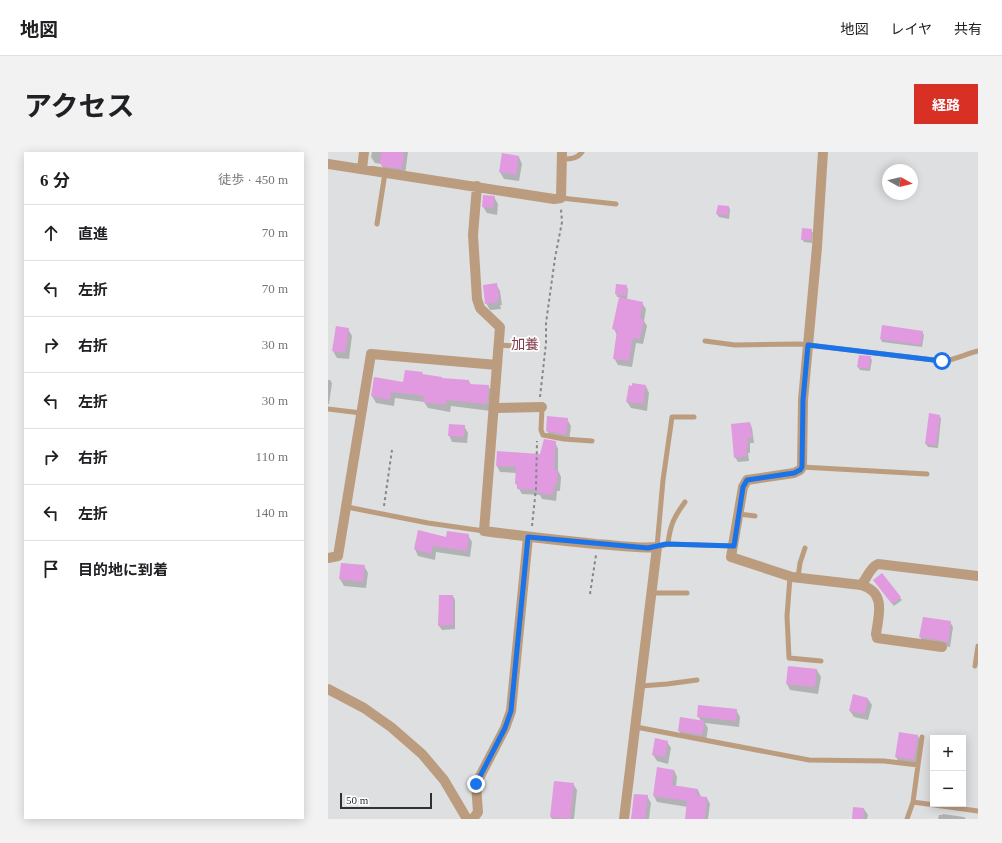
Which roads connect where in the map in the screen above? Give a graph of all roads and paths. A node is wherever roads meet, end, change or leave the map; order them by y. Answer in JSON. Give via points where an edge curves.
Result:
{"nodes":[{"id":1,"x":364,"y":152,"type":"edge"},
{"id":2,"x":582,"y":152,"type":"edge"},
{"id":3,"x":823,"y":152,"type":"edge"},
{"id":4,"x":562,"y":155,"type":"edge"},
{"id":5,"x":328,"y":164,"type":"edge"},
{"id":6,"x":362,"y":169,"type":"junction"},
{"id":7,"x":385,"y":173,"type":"junction"},
{"id":8,"x":477,"y":186,"type":"junction"},
{"id":9,"x":559,"y":198,"type":"junction"},
{"id":10,"x":616,"y":204,"type":"dead end"},
{"id":11,"x":377,"y":224,"type":"dead end"},
{"id":12,"x":546,"y":323,"type":"dead end"},
{"id":13,"x":705,"y":341,"type":"dead end"},
{"id":14,"x":498,"y":345,"type":"junction"},
{"id":15,"x":808,"y":345,"type":"junction"},
{"id":16,"x":531,"y":347,"type":"dead end"},
{"id":17,"x":978,"y":351,"type":"edge"},
{"id":18,"x":497,"y":365,"type":"junction"},
{"id":19,"x":542,"y":407,"type":"joint"},
{"id":20,"x":494,"y":408,"type":"junction"},
{"id":21,"x":328,"y":409,"type":"edge"},
{"id":22,"x":361,"y":413,"type":"junction"},
{"id":23,"x":694,"y":417,"type":"dead end"},
{"id":24,"x":592,"y":441,"type":"dead end"},
{"id":25,"x":392,"y":450,"type":"dead end"},
{"id":26,"x":802,"y":467,"type":"junction"},
{"id":27,"x":927,"y":474,"type":"dead end"},
{"id":28,"x":685,"y":502,"type":"dead end"},
{"id":29,"x":347,"y":507,"type":"junction"},
{"id":30,"x":382,"y":514,"type":"junction"},
{"id":31,"x":739,"y":514,"type":"junction"},
{"id":32,"x":755,"y":516,"type":"dead end"},
{"id":33,"x":484,"y":531,"type":"junction"},
{"id":34,"x":528,"y":537,"type":"junction"},
{"id":35,"x":598,"y":544,"type":"junction"},
{"id":36,"x":668,"y":544,"type":"junction"},
{"id":37,"x":734,"y":546,"type":"junction"},
{"id":38,"x":658,"y":547,"type":"junction"},
{"id":39,"x":805,"y":548,"type":"dead end"},
{"id":40,"x":328,"y":558,"type":"edge"},
{"id":41,"x":978,"y":576,"type":"edge"},
{"id":42,"x":794,"y":577,"type":"junction"},
{"id":43,"x":861,"y":585,"type":"junction"},
{"id":44,"x":652,"y":592,"type":"junction"},
{"id":45,"x":687,"y":593,"type":"dead end"},
{"id":46,"x":590,"y":594,"type":"dead end"},
{"id":47,"x":978,"y":646,"type":"edge"},
{"id":48,"x":942,"y":647,"type":"dead end"},
{"id":49,"x":821,"y":661,"type":"dead end"},
{"id":50,"x":975,"y":666,"type":"dead end"},
{"id":51,"x":697,"y":680,"type":"dead end"},
{"id":52,"x":641,"y":686,"type":"junction"},
{"id":53,"x":328,"y":689,"type":"edge"},
{"id":54,"x":636,"y":728,"type":"junction"},
{"id":55,"x":922,"y":737,"type":"dead end"},
{"id":56,"x":918,"y":765,"type":"junction"},
{"id":57,"x":913,"y":802,"type":"junction"},
{"id":58,"x":978,"y":811,"type":"edge"},
{"id":59,"x":467,"y":819,"type":"edge"},
{"id":60,"x":473,"y":819,"type":"edge"},
{"id":61,"x":624,"y":819,"type":"edge"},
{"id":62,"x":907,"y":819,"type":"edge"}],
"edges":[{"from":1,"to":6,"type":"street"},
{"from":2,"to":4,"type":"lane","via":[[574,158]]},
{"from":3,"to":15,"type":"street"},
{"from":4,"to":9,"type":"street"},
{"from":5,"to":6,"type":"street"},
{"from":6,"to":7,"type":"street"},
{"from":7,"to":8,"type":"street"},
{"from":7,"to":11,"type":"lane"},
{"from":8,"to":9,"type":"street"},
{"from":8,"to":14,"type":"street","via":[[473,235],[477,299],[480,308],[500,327]]},
{"from":9,"to":10,"type":"lane"},
{"from":9,"to":12,"type":"path","via":[[562,222]]},
{"from":13,"to":15,"type":"lane","via":[[735,345]]},
{"from":14,"to":16,"type":"lane"},
{"from":14,"to":18,"type":"street"},
{"from":15,"to":17,"type":"lane","via":[[942,361]]},
{"from":15,"to":26,"type":"street","via":[[803,400]]},
{"from":18,"to":20,"type":"street"},
{"from":18,"to":22,"type":"street","via":[[371,354]]},
{"from":19,"to":20,"type":"street"},
{"from":19,"to":24,"type":"lane","via":[[543,435]]},
{"from":20,"to":33,"type":"street"},
{"from":21,"to":22,"type":"lane"},
{"from":22,"to":29,"type":"street"},
{"from":23,"to":38,"type":"lane","via":[[672,417],[663,480]]},
{"from":25,"to":30,"type":"path"},
{"from":26,"to":27,"type":"lane"},
{"from":26,"to":31,"type":"street","via":[[794,473],[747,480],[743,487]]},
{"from":28,"to":36,"type":"lane","via":[[672,523]]},
{"from":29,"to":30,"type":"lane"},
{"from":29,"to":40,"type":"street","via":[[338,556]]},
{"from":30,"to":33,"type":"lane"},
{"from":31,"to":32,"type":"lane"},
{"from":31,"to":37,"type":"street"},
{"from":33,"to":34,"type":"street"},
{"from":34,"to":35,"type":"street"},
{"from":34,"to":60,"type":"street","via":[[511,711],[476,784],[478,812]]},
{"from":35,"to":38,"type":"street"},
{"from":35,"to":46,"type":"path"},
{"from":36,"to":37,"type":"lane"},
{"from":36,"to":38,"type":"lane"},
{"from":37,"to":42,"type":"street","via":[[731,557]]},
{"from":38,"to":44,"type":"street"},
{"from":39,"to":42,"type":"lane"},
{"from":41,"to":43,"type":"street","via":[[878,564],[873,566]]},
{"from":42,"to":43,"type":"street"},
{"from":42,"to":49,"type":"lane","via":[[787,616],[789,658]]},
{"from":43,"to":48,"type":"street","via":[[870,587],[878,599],[880,606],[877,638]]},
{"from":44,"to":45,"type":"lane"},
{"from":44,"to":52,"type":"street"},
{"from":47,"to":50,"type":"lane"},
{"from":51,"to":52,"type":"lane"},
{"from":52,"to":54,"type":"street"},
{"from":53,"to":59,"type":"street","via":[[364,708],[422,754],[444,780]]},
{"from":54,"to":56,"type":"lane","via":[[809,760]]},
{"from":54,"to":61,"type":"street"},
{"from":55,"to":56,"type":"lane"},
{"from":56,"to":57,"type":"lane"},
{"from":57,"to":58,"type":"lane"},
{"from":57,"to":62,"type":"lane"}]}
